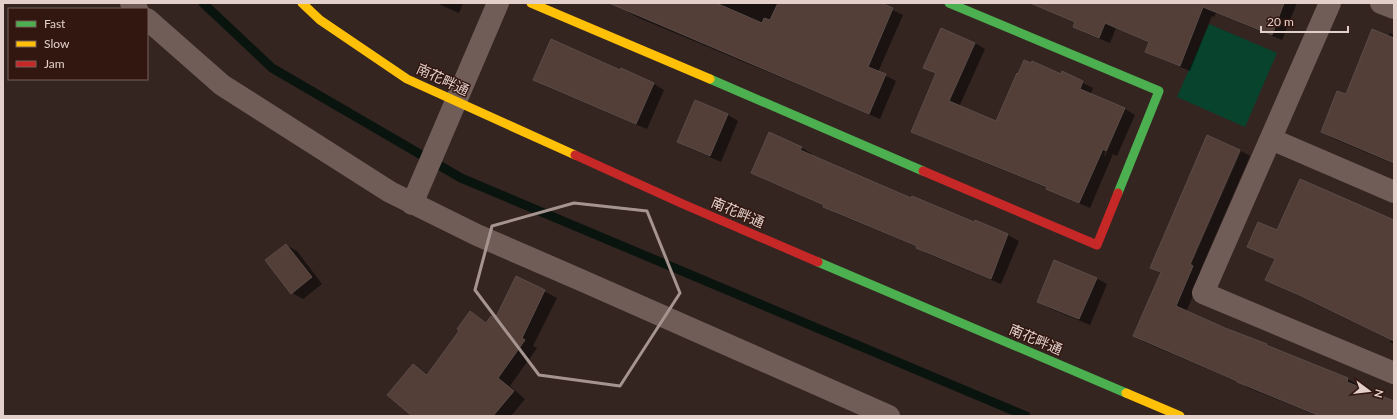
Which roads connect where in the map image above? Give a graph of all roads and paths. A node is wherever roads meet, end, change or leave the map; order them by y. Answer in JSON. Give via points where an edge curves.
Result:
{"nodes":[{"id":1,"x":302,"y":3,"type":"edge"},
{"id":2,"x":498,"y":3,"type":"edge"},
{"id":3,"x":531,"y":3,"type":"edge"},
{"id":4,"x":949,"y":3,"type":"edge"},
{"id":5,"x":1330,"y":3,"type":"edge"},
{"id":6,"x":1382,"y":3,"type":"edge"},
{"id":7,"x":1394,"y":8,"type":"edge"},
{"id":8,"x":148,"y":20,"type":"edge"},
{"id":9,"x":457,"y":101,"type":"junction"},
{"id":10,"x":1271,"y":139,"type":"junction"},
{"id":11,"x":1394,"y":192,"type":"edge"},
{"id":12,"x":412,"y":204,"type":"junction"},
{"id":13,"x":1394,"y":373,"type":"edge"},
{"id":14,"x":889,"y":416,"type":"edge"},
{"id":15,"x":1180,"y":416,"type":"edge"}],
"edges":[{"from":1,"to":9,"type":"street","name":"南花畔通","via":[[320,20],[407,79]]},
{"from":2,"to":9,"type":"street"},
{"from":3,"to":4,"type":"street","via":[[1097,245],[1159,91]]},
{"from":5,"to":10,"type":"street"},
{"from":6,"to":7,"type":"street"},
{"from":8,"to":12,"type":"street","via":[[222,85]]},
{"from":9,"to":12,"type":"street"},
{"from":9,"to":15,"type":"street","name":"南花畔通","via":[[683,204]]},
{"from":10,"to":11,"type":"street"},
{"from":10,"to":13,"type":"street","via":[[1203,293]]},
{"from":12,"to":14,"type":"street","via":[[477,236]]}]}
